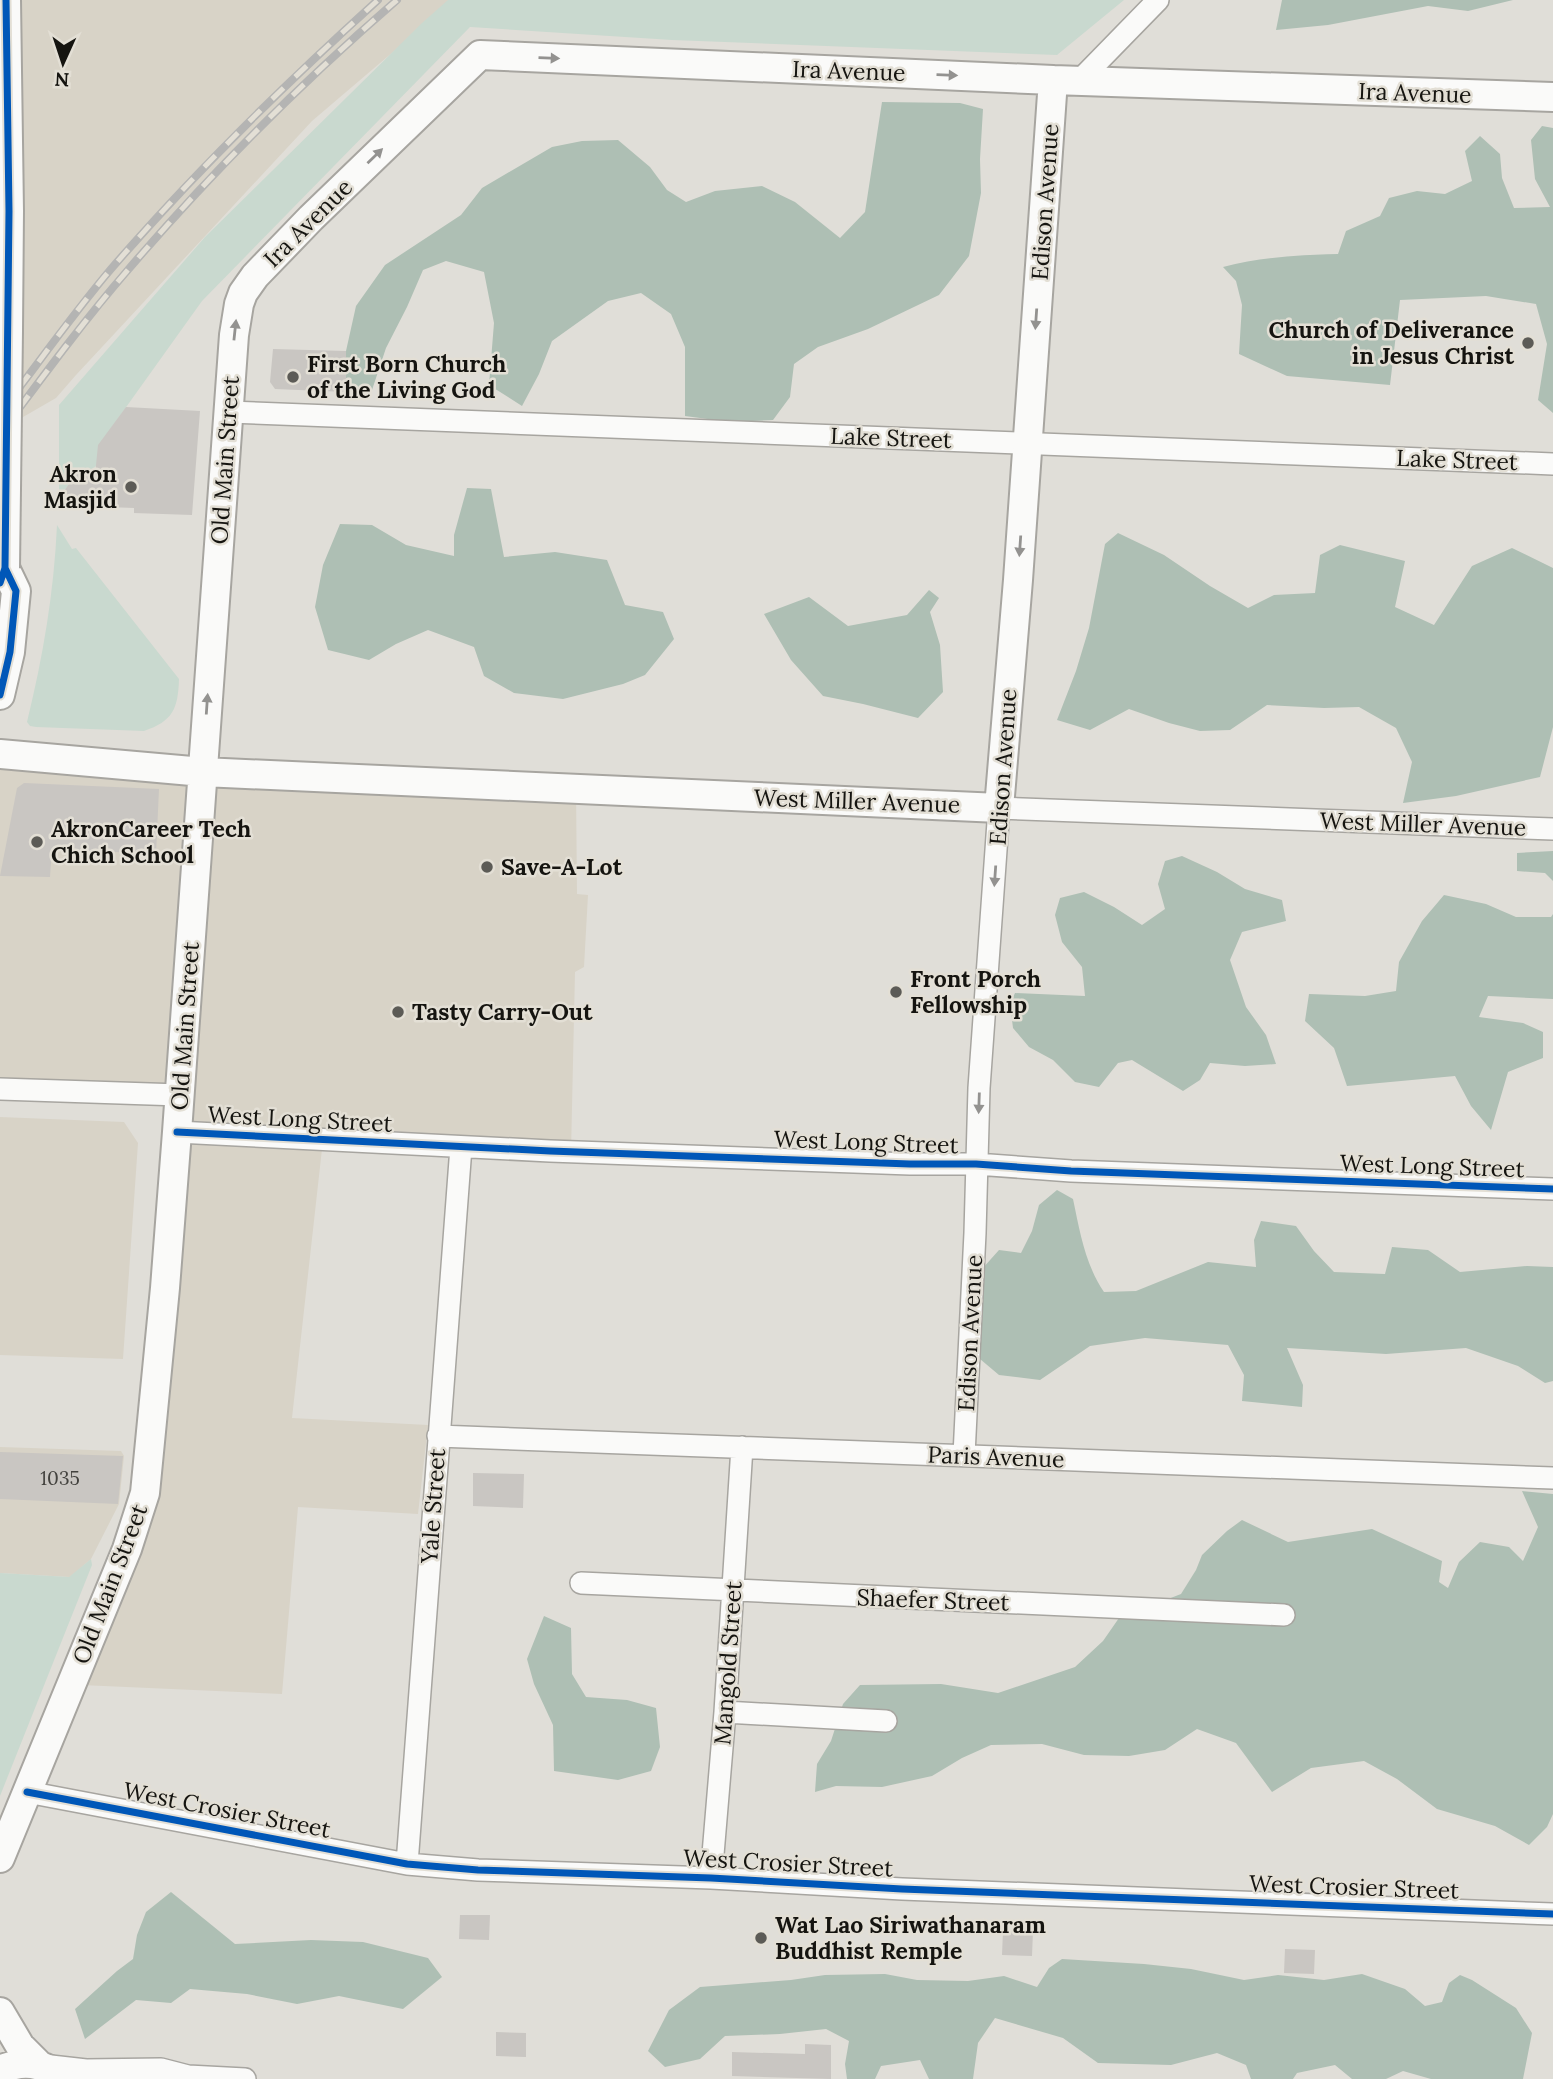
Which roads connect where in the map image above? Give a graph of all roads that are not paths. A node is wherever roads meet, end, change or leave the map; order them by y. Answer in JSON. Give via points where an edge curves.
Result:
{"nodes":[{"id":1,"x":6,"y":0,"type":"edge"},
{"id":2,"x":1157,"y":0,"type":"edge"},
{"id":3,"x":4,"y":73,"type":"edge"},
{"id":4,"x":1066,"y":80,"type":"junction"},
{"id":5,"x":1553,"y":97,"type":"edge"},
{"id":6,"x":243,"y":293,"type":"joint"},
{"id":7,"x":229,"y":412,"type":"junction"},
{"id":8,"x":1027,"y":443,"type":"junction"},
{"id":9,"x":1553,"y":464,"type":"edge"},
{"id":10,"x":2,"y":575,"type":"edge"},
{"id":11,"x":0,"y":695,"type":"edge"},
{"id":12,"x":0,"y":754,"type":"edge"},
{"id":13,"x":202,"y":772,"type":"junction"},
{"id":14,"x":999,"y":807,"type":"junction"},
{"id":15,"x":1553,"y":829,"type":"edge"},
{"id":16,"x":0,"y":1089,"type":"edge"},
{"id":17,"x":180,"y":1095,"type":"junction"},
{"id":18,"x":177,"y":1132,"type":"junction"},
{"id":19,"x":461,"y":1147,"type":"junction"},
{"id":20,"x":976,"y":1164,"type":"junction"},
{"id":21,"x":1553,"y":1189,"type":"edge"},
{"id":22,"x":438,"y":1436,"type":"junction"},
{"id":23,"x":742,"y":1447,"type":"junction"},
{"id":24,"x":964,"y":1455,"type":"junction"},
{"id":25,"x":1553,"y":1478,"type":"edge"},
{"id":26,"x":581,"y":1583,"type":"dead end"},
{"id":27,"x":733,"y":1590,"type":"junction"},
{"id":28,"x":1284,"y":1615,"type":"dead end"},
{"id":29,"x":725,"y":1712,"type":"junction"},
{"id":30,"x":886,"y":1721,"type":"dead end"},
{"id":31,"x":27,"y":1792,"type":"junction"},
{"id":32,"x":0,"y":1858,"type":"edge"},
{"id":33,"x":407,"y":1864,"type":"junction"},
{"id":34,"x":711,"y":1878,"type":"junction"},
{"id":35,"x":1553,"y":1914,"type":"edge"},
{"id":36,"x":0,"y":2012,"type":"edge"},
{"id":37,"x":46,"y":2069,"type":"edge"},
{"id":38,"x":0,"y":2070,"type":"edge"},
{"id":39,"x":181,"y":2078,"type":"edge"},
{"id":40,"x":245,"y":2079,"type":"edge"}],
"edges":[{"from":1,"to":3,"type":"main road"},
{"from":2,"to":4,"type":"street"},
{"from":3,"to":10,"type":"main road","bridge":true,"via":[[8,331]]},
{"from":4,"to":5,"type":"main road","name":"Ira Avenue"},
{"from":6,"to":4,"type":"main road","name":"Ira Avenue","one_way":true,"via":[[311,218],[480,55]]},
{"from":4,"to":8,"type":"main road","name":"Edison Avenue","one_way":true},
{"from":7,"to":6,"type":"main road","name":"Old Main Street","one_way":true},
{"from":7,"to":8,"type":"street","name":"Lake Street"},
{"from":13,"to":7,"type":"main road","name":"Old Main Street","one_way":true},
{"from":8,"to":9,"type":"street","name":"Lake Street"},
{"from":8,"to":14,"type":"main road","name":"Edison Avenue","one_way":true},
{"from":10,"to":11,"type":"main road","via":[[16,591]]},
{"from":12,"to":13,"type":"main road","name":"West Miller Avenue"},
{"from":13,"to":14,"type":"main road","name":"West Miller Avenue"},
{"from":13,"to":17,"type":"main road","name":"Old Main Street"},
{"from":14,"to":15,"type":"street","name":"West Miller Avenue"},
{"from":14,"to":20,"type":"street","name":"Edison Avenue","one_way":true},
{"from":16,"to":17,"type":"street","name":"West Long Street"},
{"from":17,"to":18,"type":"main road","name":"Old Main Street"},
{"from":18,"to":19,"type":"street","name":"West Long Street"},
{"from":18,"to":31,"type":"main road","name":"Old Main Street","via":[[143,1502]]},
{"from":19,"to":20,"type":"street","name":"West Long Street"},
{"from":19,"to":22,"type":"street","name":"Yale Street"},
{"from":20,"to":21,"type":"street","name":"West Long Street"},
{"from":20,"to":24,"type":"street","name":"Edison Avenue"},
{"from":22,"to":23,"type":"street","name":"Paris Avenue"},
{"from":22,"to":33,"type":"street","name":"Yale Street"},
{"from":23,"to":24,"type":"street","name":"Paris Avenue"},
{"from":23,"to":27,"type":"street","name":"Mangold Street"},
{"from":24,"to":25,"type":"street","name":"Paris Avenue"},
{"from":26,"to":27,"type":"street","name":"Shaefer Street"},
{"from":27,"to":28,"type":"street","name":"Shaefer Street"},
{"from":27,"to":29,"type":"street","name":"Mangold Street"},
{"from":29,"to":30,"type":"street"},
{"from":29,"to":34,"type":"street","name":"Mangold Street"},
{"from":31,"to":32,"type":"main road","name":"Old Main Street"},
{"from":31,"to":33,"type":"street","name":"West Crosier Street"},
{"from":33,"to":34,"type":"street","name":"West Crosier Street"},
{"from":34,"to":35,"type":"street","name":"West Crosier Street"},
{"from":36,"to":37,"type":"main road","via":[[20,2046]]},
{"from":37,"to":38,"type":"main road","via":[[18,2064]]},
{"from":37,"to":39,"type":"street","via":[[162,2069]]},
{"from":39,"to":40,"type":"street"}]}
